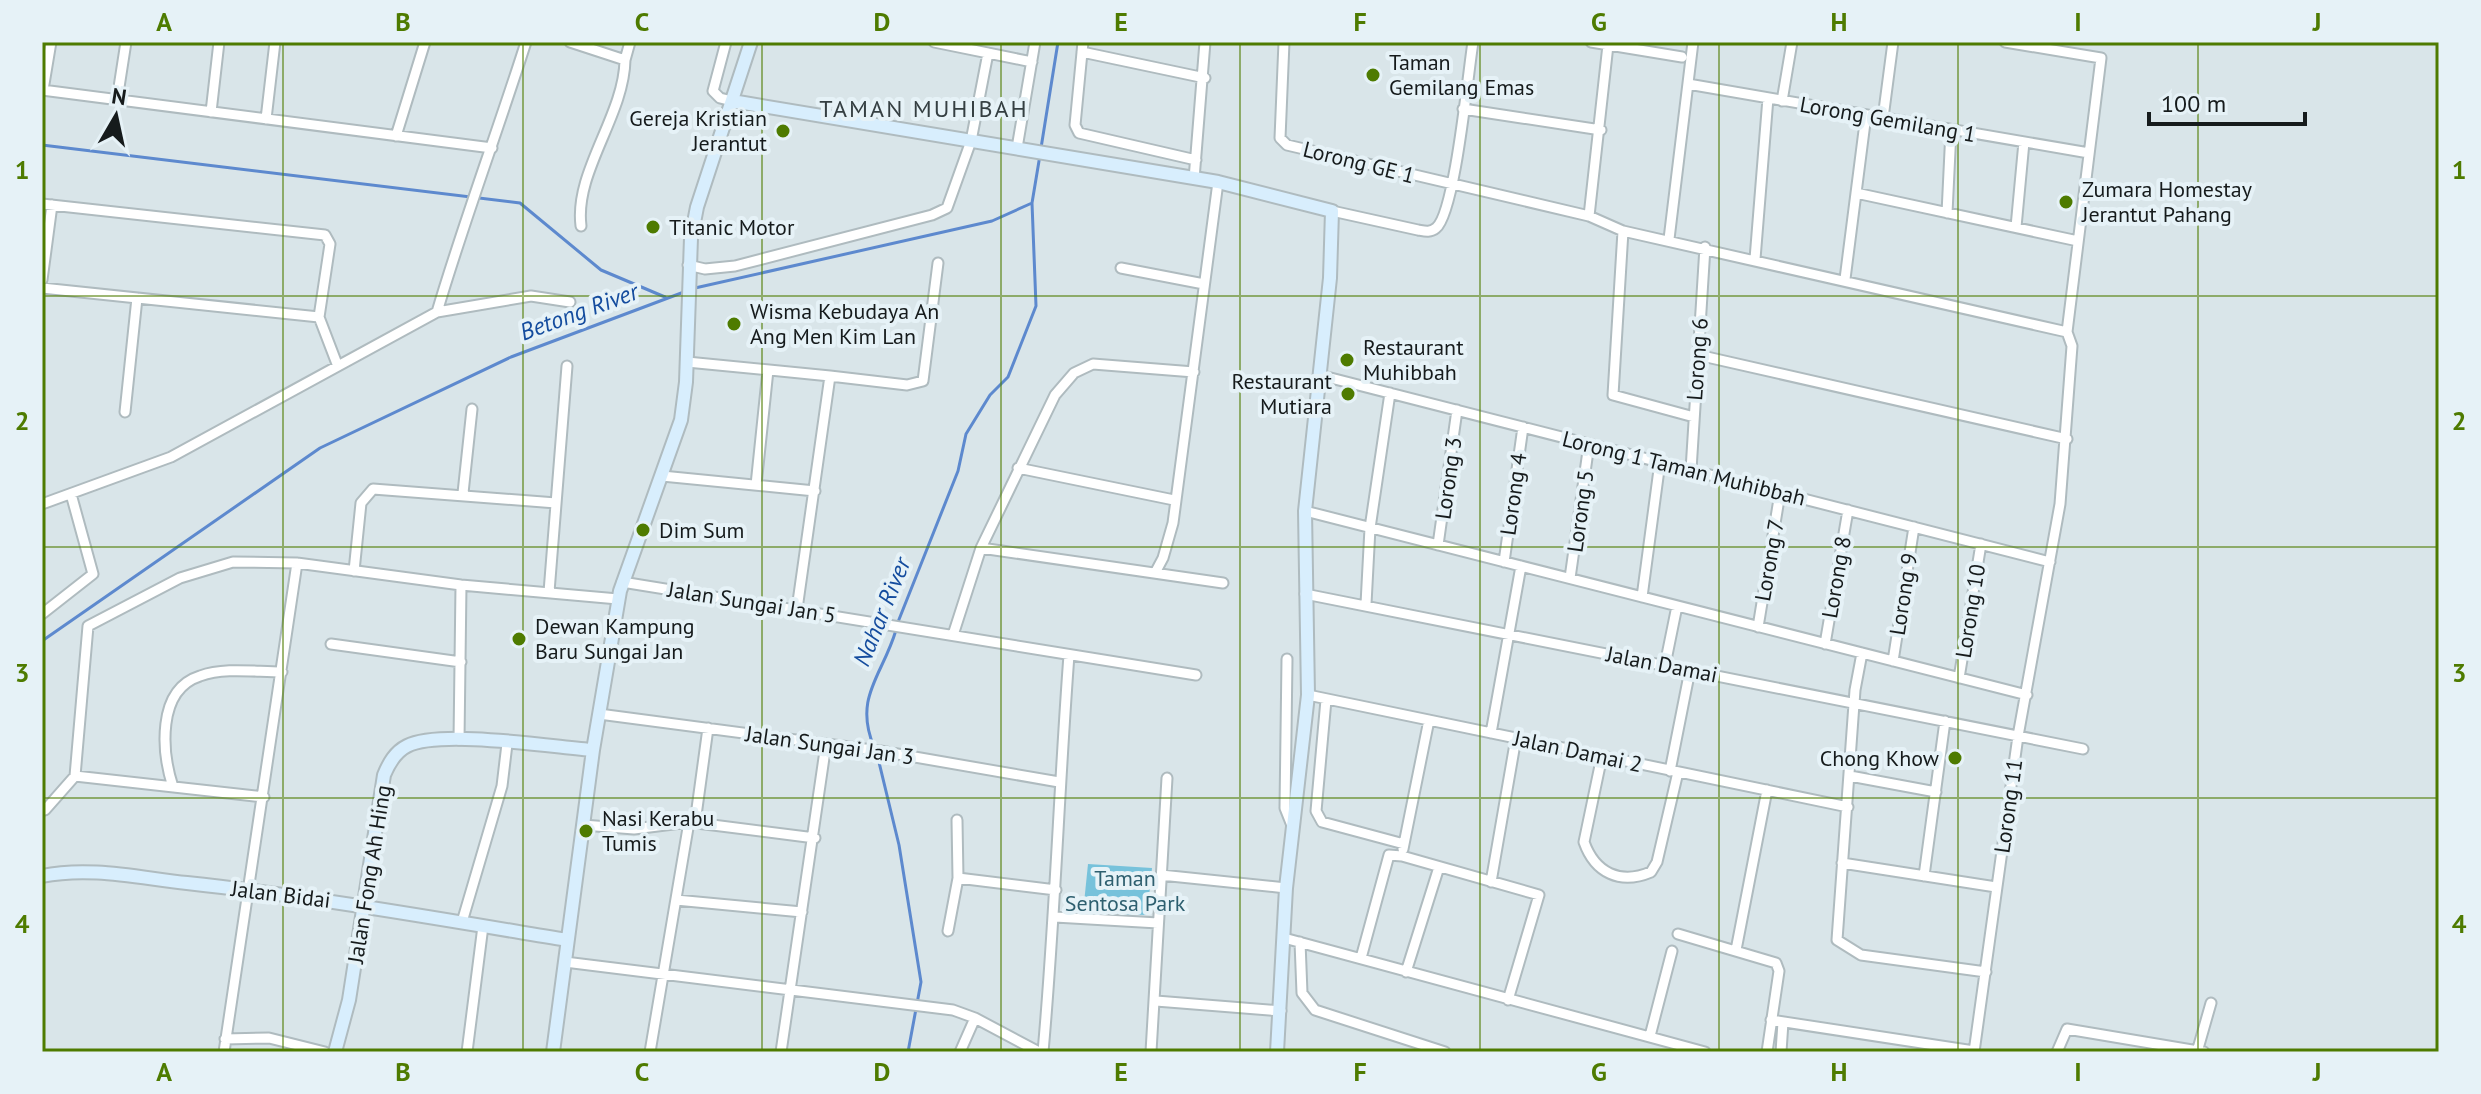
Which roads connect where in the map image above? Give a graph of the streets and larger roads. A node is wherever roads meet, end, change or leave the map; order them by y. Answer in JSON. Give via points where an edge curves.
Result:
{"nodes":[{"id":1,"x":51,"y":42,"type":"edge"},
{"id":2,"x":126,"y":42,"type":"edge"},
{"id":3,"x":219,"y":42,"type":"edge"},
{"id":4,"x":275,"y":42,"type":"edge"},
{"id":5,"x":425,"y":42,"type":"edge"},
{"id":6,"x":526,"y":42,"type":"edge"},
{"id":7,"x":570,"y":42,"type":"edge"},
{"id":8,"x":630,"y":42,"type":"edge"},
{"id":9,"x":726,"y":42,"type":"edge"},
{"id":10,"x":751,"y":42,"type":"edge"},
{"id":11,"x":934,"y":42,"type":"edge"},
{"id":12,"x":1035,"y":42,"type":"edge"},
{"id":13,"x":1205,"y":42,"type":"edge"},
{"id":14,"x":1284,"y":42,"type":"edge"},
{"id":15,"x":1473,"y":42,"type":"edge"},
{"id":16,"x":1591,"y":42,"type":"edge"},
{"id":17,"x":1693,"y":42,"type":"edge"},
{"id":18,"x":1792,"y":42,"type":"edge"},
{"id":19,"x":1893,"y":42,"type":"edge"},
{"id":20,"x":2005,"y":42,"type":"edge"},
{"id":21,"x":1608,"y":45,"type":"junction"},
{"id":22,"x":1083,"y":47,"type":"edge"},
{"id":23,"x":988,"y":53,"type":"junction"},
{"id":24,"x":1682,"y":57,"type":"dead end"},
{"id":25,"x":625,"y":60,"type":"junction"},
{"id":26,"x":1032,"y":62,"type":"junction"},
{"id":27,"x":1205,"y":78,"type":"junction"},
{"id":28,"x":1688,"y":84,"type":"junction"},
{"id":29,"x":42,"y":90,"type":"edge"},
{"id":30,"x":1768,"y":98,"type":"junction"},
{"id":31,"x":117,"y":100,"type":"junction"},
{"id":32,"x":732,"y":101,"type":"junction"},
{"id":33,"x":1782,"y":101,"type":"junction"},
{"id":34,"x":1463,"y":109,"type":"junction"},
{"id":35,"x":211,"y":112,"type":"junction"},
{"id":36,"x":1866,"y":115,"type":"junction"},
{"id":37,"x":1883,"y":118,"type":"junction"},
{"id":38,"x":266,"y":119,"type":"junction"},
{"id":39,"x":1601,"y":130,"type":"junction"},
{"id":40,"x":1951,"y":130,"type":"junction"},
{"id":41,"x":396,"y":136,"type":"junction"},
{"id":42,"x":971,"y":141,"type":"junction"},
{"id":43,"x":2024,"y":142,"type":"junction"},
{"id":44,"x":492,"y":148,"type":"junction"},
{"id":45,"x":1020,"y":149,"type":"junction"},
{"id":46,"x":2089,"y":153,"type":"junction"},
{"id":47,"x":1196,"y":160,"type":"junction"},
{"id":48,"x":1194,"y":179,"type":"junction"},
{"id":49,"x":1218,"y":182,"type":"junction"},
{"id":50,"x":1452,"y":185,"type":"junction"},
{"id":51,"x":1856,"y":193,"type":"junction"},
{"id":52,"x":47,"y":205,"type":"edge"},
{"id":53,"x":1332,"y":211,"type":"junction"},
{"id":54,"x":1947,"y":213,"type":"junction"},
{"id":55,"x":1589,"y":216,"type":"junction"},
{"id":56,"x":581,"y":226,"type":"dead end"},
{"id":57,"x":2016,"y":227,"type":"junction"},
{"id":58,"x":1623,"y":231,"type":"junction"},
{"id":59,"x":1669,"y":239,"type":"junction"},
{"id":60,"x":2078,"y":241,"type":"junction"},
{"id":61,"x":1705,"y":247,"type":"junction"},
{"id":62,"x":1755,"y":259,"type":"junction"},
{"id":63,"x":938,"y":263,"type":"dead end"},
{"id":64,"x":1121,"y":268,"type":"dead end"},
{"id":65,"x":688,"y":270,"type":"junction"},
{"id":66,"x":1845,"y":279,"type":"junction"},
{"id":67,"x":42,"y":280,"type":"edge"},
{"id":68,"x":1204,"y":284,"type":"junction"},
{"id":69,"x":42,"y":288,"type":"edge"},
{"id":70,"x":137,"y":298,"type":"junction"},
{"id":71,"x":570,"y":302,"type":"dead end"},
{"id":72,"x":437,"y":312,"type":"junction"},
{"id":73,"x":319,"y":317,"type":"junction"},
{"id":74,"x":2067,"y":332,"type":"junction"},
{"id":75,"x":1698,"y":355,"type":"junction"},
{"id":76,"x":687,"y":362,"type":"junction"},
{"id":77,"x":337,"y":364,"type":"junction"},
{"id":78,"x":567,"y":366,"type":"dead end"},
{"id":79,"x":768,"y":370,"type":"junction"},
{"id":80,"x":1194,"y":372,"type":"junction"},
{"id":81,"x":1319,"y":375,"type":"junction"},
{"id":82,"x":830,"y":376,"type":"junction"},
{"id":83,"x":1390,"y":393,"type":"junction"},
{"id":84,"x":472,"y":409,"type":"dead end"},
{"id":85,"x":1457,"y":410,"type":"junction"},
{"id":86,"x":125,"y":412,"type":"dead end"},
{"id":87,"x":1694,"y":417,"type":"junction"},
{"id":88,"x":1523,"y":427,"type":"junction"},
{"id":89,"x":2067,"y":439,"type":"junction"},
{"id":90,"x":1589,"y":444,"type":"junction"},
{"id":91,"x":1660,"y":462,"type":"junction"},
{"id":92,"x":1018,"y":468,"type":"junction"},
{"id":93,"x":1691,"y":470,"type":"junction"},
{"id":94,"x":662,"y":476,"type":"junction"},
{"id":95,"x":756,"y":485,"type":"junction"},
{"id":96,"x":815,"y":491,"type":"junction"},
{"id":97,"x":463,"y":493,"type":"junction"},
{"id":98,"x":1780,"y":493,"type":"junction"},
{"id":99,"x":71,"y":494,"type":"junction"},
{"id":100,"x":1174,"y":500,"type":"junction"},
{"id":101,"x":556,"y":503,"type":"junction"},
{"id":102,"x":42,"y":504,"type":"edge"},
{"id":103,"x":1848,"y":510,"type":"junction"},
{"id":104,"x":1305,"y":511,"type":"junction"},
{"id":105,"x":1914,"y":527,"type":"junction"},
{"id":106,"x":1370,"y":528,"type":"junction"},
{"id":107,"x":1981,"y":544,"type":"junction"},
{"id":108,"x":1438,"y":545,"type":"junction"},
{"id":109,"x":981,"y":548,"type":"junction"},
{"id":110,"x":1504,"y":562,"type":"junction"},
{"id":111,"x":2050,"y":562,"type":"junction"},
{"id":112,"x":297,"y":563,"type":"junction"},
{"id":113,"x":1521,"y":566,"type":"junction"},
{"id":114,"x":354,"y":571,"type":"junction"},
{"id":115,"x":1155,"y":573,"type":"junction"},
{"id":116,"x":1570,"y":578,"type":"junction"},
{"id":117,"x":622,"y":582,"type":"junction"},
{"id":118,"x":1223,"y":583,"type":"dead end"},
{"id":119,"x":461,"y":585,"type":"junction"},
{"id":120,"x":549,"y":592,"type":"junction"},
{"id":121,"x":1305,"y":594,"type":"junction"},
{"id":122,"x":1642,"y":597,"type":"junction"},
{"id":123,"x":618,"y":599,"type":"junction"},
{"id":124,"x":1366,"y":604,"type":"junction"},
{"id":125,"x":1677,"y":606,"type":"junction"},
{"id":126,"x":797,"y":609,"type":"junction"},
{"id":127,"x":42,"y":614,"type":"edge"},
{"id":128,"x":1758,"y":627,"type":"junction"},
{"id":129,"x":1509,"y":633,"type":"junction"},
{"id":130,"x":953,"y":635,"type":"junction"},
{"id":131,"x":331,"y":644,"type":"dead end"},
{"id":132,"x":1825,"y":644,"type":"junction"},
{"id":133,"x":1862,"y":653,"type":"junction"},
{"id":134,"x":1069,"y":655,"type":"junction"},
{"id":135,"x":1287,"y":659,"type":"dead end"},
{"id":136,"x":1893,"y":661,"type":"junction"},
{"id":137,"x":461,"y":662,"type":"junction"},
{"id":138,"x":1665,"y":665,"type":"junction"},
{"id":139,"x":1690,"y":670,"type":"junction"},
{"id":140,"x":282,"y":672,"type":"junction"},
{"id":141,"x":1196,"y":675,"type":"dead end"},
{"id":142,"x":1959,"y":678,"type":"junction"},
{"id":143,"x":1308,"y":695,"type":"junction"},
{"id":144,"x":2027,"y":695,"type":"junction"},
{"id":145,"x":1326,"y":700,"type":"junction"},
{"id":146,"x":1855,"y":704,"type":"junction"},
{"id":147,"x":599,"y":714,"type":"junction"},
{"id":148,"x":1429,"y":720,"type":"junction"},
{"id":149,"x":1945,"y":721,"type":"junction"},
{"id":150,"x":708,"y":728,"type":"junction"},
{"id":151,"x":1491,"y":733,"type":"junction"},
{"id":152,"x":2018,"y":736,"type":"junction"},
{"id":153,"x":1516,"y":738,"type":"junction"},
{"id":154,"x":459,"y":740,"type":"junction"},
{"id":155,"x":507,"y":744,"type":"junction"},
{"id":156,"x":826,"y":744,"type":"junction"},
{"id":157,"x":2083,"y":749,"type":"dead end"},
{"id":158,"x":593,"y":750,"type":"junction"},
{"id":159,"x":1602,"y":756,"type":"junction"},
{"id":160,"x":1674,"y":771,"type":"junction"},
{"id":161,"x":75,"y":776,"type":"junction"},
{"id":162,"x":1850,"y":776,"type":"junction"},
{"id":163,"x":1167,"y":778,"type":"dead end"},
{"id":164,"x":1059,"y":782,"type":"junction"},
{"id":165,"x":173,"y":787,"type":"junction"},
{"id":166,"x":1767,"y":790,"type":"junction"},
{"id":167,"x":1936,"y":792,"type":"junction"},
{"id":168,"x":264,"y":797,"type":"junction"},
{"id":169,"x":1848,"y":807,"type":"junction"},
{"id":170,"x":43,"y":812,"type":"edge"},
{"id":171,"x":957,"y":820,"type":"dead end"},
{"id":172,"x":692,"y":822,"type":"junction"},
{"id":173,"x":583,"y":825,"type":"junction"},
{"id":174,"x":1293,"y":828,"type":"junction"},
{"id":175,"x":815,"y":838,"type":"junction"},
{"id":176,"x":1404,"y":844,"type":"junction"},
{"id":177,"x":1402,"y":856,"type":"junction"},
{"id":178,"x":1842,"y":863,"type":"junction"},
{"id":179,"x":1439,"y":867,"type":"junction"},
{"id":180,"x":1161,"y":875,"type":"junction"},
{"id":181,"x":42,"y":876,"type":"edge"},
{"id":182,"x":1924,"y":876,"type":"junction"},
{"id":183,"x":958,"y":878,"type":"junction"},
{"id":184,"x":1491,"y":882,"type":"junction"},
{"id":185,"x":1996,"y":887,"type":"junction"},
{"id":186,"x":1286,"y":888,"type":"junction"},
{"id":187,"x":250,"y":890,"type":"junction"},
{"id":188,"x":1056,"y":890,"type":"junction"},
{"id":189,"x":676,"y":900,"type":"junction"},
{"id":190,"x":362,"y":904,"type":"junction"},
{"id":191,"x":802,"y":912,"type":"junction"},
{"id":192,"x":1055,"y":917,"type":"junction"},
{"id":193,"x":462,"y":922,"type":"junction"},
{"id":194,"x":1158,"y":923,"type":"junction"},
{"id":195,"x":483,"y":926,"type":"junction"},
{"id":196,"x":948,"y":931,"type":"dead end"},
{"id":197,"x":1678,"y":934,"type":"dead end"},
{"id":198,"x":1284,"y":938,"type":"junction"},
{"id":199,"x":567,"y":940,"type":"junction"},
{"id":200,"x":1300,"y":942,"type":"junction"},
{"id":201,"x":1736,"y":950,"type":"junction"},
{"id":202,"x":1672,"y":951,"type":"dead end"},
{"id":203,"x":1361,"y":958,"type":"junction"},
{"id":204,"x":565,"y":962,"type":"junction"},
{"id":205,"x":1406,"y":972,"type":"junction"},
{"id":206,"x":1986,"y":972,"type":"junction"},
{"id":207,"x":663,"y":976,"type":"junction"},
{"id":208,"x":788,"y":991,"type":"junction"},
{"id":209,"x":1508,"y":1000,"type":"junction"},
{"id":210,"x":1156,"y":1001,"type":"junction"},
{"id":211,"x":2211,"y":1003,"type":"dead end"},
{"id":212,"x":1281,"y":1011,"type":"junction"},
{"id":213,"x":975,"y":1018,"type":"junction"},
{"id":214,"x":1771,"y":1020,"type":"junction"},
{"id":215,"x":1783,"y":1022,"type":"junction"},
{"id":216,"x":1650,"y":1036,"type":"junction"},
{"id":217,"x":225,"y":1039,"type":"junction"},
{"id":218,"x":1974,"y":1051,"type":"edge"},
{"id":219,"x":2199,"y":1051,"type":"edge"},
{"id":220,"x":224,"y":1052,"type":"edge"},
{"id":221,"x":325,"y":1052,"type":"edge"},
{"id":222,"x":335,"y":1052,"type":"edge"},
{"id":223,"x":467,"y":1052,"type":"edge"},
{"id":224,"x":553,"y":1052,"type":"edge"},
{"id":225,"x":650,"y":1052,"type":"edge"},
{"id":226,"x":781,"y":1052,"type":"edge"},
{"id":227,"x":960,"y":1052,"type":"edge"},
{"id":228,"x":1041,"y":1052,"type":"edge"},
{"id":229,"x":1151,"y":1052,"type":"edge"},
{"id":230,"x":1277,"y":1052,"type":"edge"},
{"id":231,"x":1445,"y":1052,"type":"edge"},
{"id":232,"x":1705,"y":1052,"type":"edge"},
{"id":233,"x":1767,"y":1052,"type":"edge"},
{"id":234,"x":1781,"y":1052,"type":"edge"},
{"id":235,"x":2057,"y":1052,"type":"edge"}],
"edges":[{"from":1,"to":29,"type":"street"},
{"from":2,"to":31,"type":"street"},
{"from":3,"to":35,"type":"street"},
{"from":4,"to":38,"type":"street"},
{"from":5,"to":41,"type":"street"},
{"from":6,"to":44,"type":"street"},
{"from":7,"to":25,"type":"street"},
{"from":8,"to":25,"type":"street"},
{"from":9,"to":32,"type":"street","via":[[713,91]]},
{"from":10,"to":32,"type":"street"},
{"from":11,"to":23,"type":"street"},
{"from":12,"to":26,"type":"street"},
{"from":13,"to":27,"type":"street"},
{"from":14,"to":50,"type":"street","name":"Lorong GE 1","via":[[1281,141]]},
{"from":15,"to":34,"type":"street"},
{"from":16,"to":21,"type":"street"},
{"from":17,"to":28,"type":"street"},
{"from":18,"to":33,"type":"street"},
{"from":19,"to":37,"type":"street"},
{"from":20,"to":46,"type":"street","name":"Lorong 11","via":[[2101,58]]},
{"from":21,"to":24,"type":"street"},
{"from":21,"to":39,"type":"street"},
{"from":22,"to":27,"type":"street"},
{"from":22,"to":47,"type":"street","via":[[1075,125],[1079,133]]},
{"from":23,"to":26,"type":"street"},
{"from":23,"to":42,"type":"street"},
{"from":25,"to":56,"type":"street","via":[[623,87],[582,197]]},
{"from":26,"to":45,"type":"street"},
{"from":27,"to":47,"type":"street"},
{"from":28,"to":30,"type":"street","name":"Lorong Gemilang 1"},
{"from":28,"to":59,"type":"street"},
{"from":29,"to":31,"type":"street"},
{"from":30,"to":33,"type":"street","name":"Lorong Gemilang 1"},
{"from":30,"to":62,"type":"street"},
{"from":31,"to":35,"type":"street"},
{"from":32,"to":42,"type":"street"},
{"from":32,"to":65,"type":"street","via":[[697,207]]},
{"from":33,"to":36,"type":"street","name":"Lorong Gemilang 1"},
{"from":34,"to":39,"type":"street"},
{"from":34,"to":50,"type":"street"},
{"from":35,"to":38,"type":"street"},
{"from":36,"to":37,"type":"street","name":"Lorong Gemilang 1"},
{"from":36,"to":51,"type":"street"},
{"from":37,"to":40,"type":"street","name":"Lorong Gemilang 1"},
{"from":38,"to":41,"type":"street"},
{"from":39,"to":55,"type":"street"},
{"from":40,"to":43,"type":"street","name":"Lorong Gemilang 1"},
{"from":40,"to":54,"type":"street"},
{"from":41,"to":44,"type":"street"},
{"from":42,"to":45,"type":"street"},
{"from":42,"to":65,"type":"street","via":[[950,202],[941,212],[735,266]]},
{"from":43,"to":46,"type":"street","name":"Lorong Gemilang 1"},
{"from":43,"to":57,"type":"street"},
{"from":44,"to":72,"type":"street"},
{"from":45,"to":48,"type":"street"},
{"from":46,"to":60,"type":"street","name":"Lorong 11"},
{"from":47,"to":48,"type":"street"},
{"from":48,"to":49,"type":"street"},
{"from":49,"to":53,"type":"street"},
{"from":49,"to":68,"type":"street"},
{"from":50,"to":53,"type":"street","via":[[1444,216],[1431,231]]},
{"from":50,"to":55,"type":"street"},
{"from":51,"to":54,"type":"street"},
{"from":51,"to":66,"type":"street"},
{"from":52,"to":67,"type":"street"},
{"from":52,"to":73,"type":"street","via":[[319,232],[330,244]]},
{"from":53,"to":81,"type":"street"},
{"from":54,"to":57,"type":"street"},
{"from":55,"to":58,"type":"street"},
{"from":57,"to":60,"type":"street"},
{"from":58,"to":59,"type":"street"},
{"from":58,"to":87,"type":"street","via":[[1613,395]]},
{"from":59,"to":61,"type":"street"},
{"from":60,"to":74,"type":"street","name":"Lorong 11"},
{"from":61,"to":62,"type":"street"},
{"from":61,"to":75,"type":"street","name":"Lorong 6"},
{"from":62,"to":66,"type":"street"},
{"from":63,"to":82,"type":"street","via":[[923,381],[907,385]]},
{"from":64,"to":68,"type":"street"},
{"from":65,"to":76,"type":"street"},
{"from":66,"to":74,"type":"street"},
{"from":68,"to":80,"type":"street"},
{"from":69,"to":70,"type":"street"},
{"from":70,"to":73,"type":"street"},
{"from":70,"to":86,"type":"street"},
{"from":71,"to":72,"type":"street","via":[[531,296]]},
{"from":72,"to":77,"type":"street"},
{"from":73,"to":77,"type":"street"},
{"from":74,"to":89,"type":"street","name":"Lorong 11","via":[[2072,346]]},
{"from":75,"to":87,"type":"street","name":"Lorong 6"},
{"from":75,"to":89,"type":"street"},
{"from":76,"to":79,"type":"street"},
{"from":76,"to":94,"type":"street","via":[[681,420]]},
{"from":77,"to":99,"type":"street","via":[[171,457]]},
{"from":78,"to":101,"type":"street"},
{"from":79,"to":82,"type":"street"},
{"from":79,"to":95,"type":"street"},
{"from":80,"to":92,"type":"street","via":[[1108,364],[1082,367],[1055,395]]},
{"from":80,"to":100,"type":"street"},
{"from":81,"to":83,"type":"street","name":"Lorong 1 Taman Muhibbah"},
{"from":81,"to":104,"type":"street"},
{"from":82,"to":96,"type":"street"},
{"from":83,"to":85,"type":"street","name":"Lorong 1 Taman Muhibbah"},
{"from":83,"to":106,"type":"street"},
{"from":84,"to":97,"type":"street"},
{"from":85,"to":88,"type":"street","name":"Lorong 1 Taman Muhibbah"},
{"from":85,"to":108,"type":"street","name":"Lorong 3"},
{"from":87,"to":93,"type":"street","name":"Lorong 6"},
{"from":88,"to":90,"type":"street","name":"Lorong 1 Taman Muhibbah"},
{"from":88,"to":110,"type":"street","name":"Lorong 4"},
{"from":89,"to":111,"type":"street","name":"Lorong 11"},
{"from":90,"to":91,"type":"street","name":"Lorong 1 Taman Muhibbah"},
{"from":90,"to":116,"type":"street","name":"Lorong 5"},
{"from":91,"to":93,"type":"street","name":"Lorong 1 Taman Muhibbah"},
{"from":91,"to":122,"type":"street"},
{"from":92,"to":100,"type":"street"},
{"from":92,"to":109,"type":"street"},
{"from":93,"to":98,"type":"street","name":"Lorong 1 Taman Muhibbah"},
{"from":94,"to":95,"type":"street"},
{"from":94,"to":117,"type":"street"},
{"from":95,"to":96,"type":"street"},
{"from":96,"to":126,"type":"street"},
{"from":97,"to":101,"type":"street"},
{"from":97,"to":114,"type":"street","via":[[382,488],[365,495]]},
{"from":98,"to":103,"type":"street","name":"Lorong 1 Taman Muhibbah"},
{"from":98,"to":128,"type":"street","name":"Lorong 7"},
{"from":99,"to":102,"type":"street"},
{"from":99,"to":127,"type":"street","via":[[93,574]]},
{"from":100,"to":115,"type":"street","via":[[1170,538]]},
{"from":101,"to":120,"type":"street"},
{"from":103,"to":105,"type":"street","name":"Lorong 1 Taman Muhibbah"},
{"from":103,"to":132,"type":"street","name":"Lorong 8"},
{"from":104,"to":106,"type":"street"},
{"from":104,"to":121,"type":"street"},
{"from":105,"to":107,"type":"street","name":"Lorong 1 Taman Muhibbah"},
{"from":105,"to":136,"type":"street","name":"Lorong 9"},
{"from":106,"to":108,"type":"street"},
{"from":106,"to":124,"type":"street"},
{"from":107,"to":111,"type":"street","name":"Lorong 1 Taman Muhibbah"},
{"from":107,"to":142,"type":"street","name":"Lorong 10"},
{"from":108,"to":110,"type":"street"},
{"from":109,"to":115,"type":"street"},
{"from":109,"to":130,"type":"street"},
{"from":110,"to":113,"type":"street"},
{"from":111,"to":144,"type":"street","name":"Lorong 11"},
{"from":112,"to":114,"type":"street"},
{"from":112,"to":140,"type":"street"},
{"from":112,"to":161,"type":"street","via":[[219,565],[180,578],[88,626]]},
{"from":113,"to":116,"type":"street"},
{"from":113,"to":129,"type":"street"},
{"from":114,"to":119,"type":"street"},
{"from":115,"to":118,"type":"street"},
{"from":116,"to":122,"type":"street"},
{"from":117,"to":123,"type":"street"},
{"from":117,"to":126,"type":"street","name":"Jalan Sungai Jan 5"},
{"from":119,"to":120,"type":"street"},
{"from":119,"to":137,"type":"street"},
{"from":120,"to":123,"type":"street"},
{"from":121,"to":124,"type":"street","name":"Jalan Damai"},
{"from":121,"to":143,"type":"street"},
{"from":122,"to":125,"type":"street"},
{"from":123,"to":147,"type":"street"},
{"from":124,"to":129,"type":"street","name":"Jalan Damai"},
{"from":125,"to":128,"type":"street"},
{"from":125,"to":138,"type":"street"},
{"from":126,"to":130,"type":"street","name":"Jalan Sungai Jan 5"},
{"from":128,"to":132,"type":"street"},
{"from":129,"to":138,"type":"street","name":"Jalan Damai"},
{"from":129,"to":151,"type":"street"},
{"from":130,"to":134,"type":"street","name":"Jalan Sungai Jan 5"},
{"from":131,"to":137,"type":"street"},
{"from":132,"to":133,"type":"street"},
{"from":133,"to":136,"type":"street"},
{"from":133,"to":146,"type":"street"},
{"from":134,"to":141,"type":"street","name":"Jalan Sungai Jan 5"},
{"from":134,"to":164,"type":"street"},
{"from":135,"to":174,"type":"street","via":[[1285,808]]},
{"from":136,"to":142,"type":"street"},
{"from":137,"to":154,"type":"street"},
{"from":138,"to":139,"type":"street","name":"Jalan Damai"},
{"from":139,"to":146,"type":"street","name":"Jalan Damai"},
{"from":139,"to":160,"type":"street"},
{"from":140,"to":165,"type":"street","via":[[219,671],[184,685],[167,715]]},
{"from":140,"to":168,"type":"street"},
{"from":142,"to":144,"type":"street"},
{"from":143,"to":145,"type":"street","name":"Jalan Damai 2"},
{"from":143,"to":174,"type":"street"},
{"from":144,"to":152,"type":"street","name":"Lorong 11"},
{"from":145,"to":148,"type":"street","name":"Jalan Damai 2"},
{"from":145,"to":176,"type":"street","via":[[1316,811],[1322,822]]},
{"from":146,"to":149,"type":"street","name":"Jalan Damai"},
{"from":146,"to":162,"type":"street"},
{"from":147,"to":150,"type":"street","name":"Jalan Sungai Jan 3"},
{"from":147,"to":158,"type":"street"},
{"from":148,"to":151,"type":"street","name":"Jalan Damai 2"},
{"from":148,"to":176,"type":"street"},
{"from":149,"to":152,"type":"street","name":"Jalan Damai"},
{"from":149,"to":167,"type":"street"},
{"from":150,"to":156,"type":"street","name":"Jalan Sungai Jan 3"},
{"from":150,"to":172,"type":"street"},
{"from":151,"to":153,"type":"street","name":"Jalan Damai 2"},
{"from":152,"to":157,"type":"street","name":"Jalan Damai"},
{"from":152,"to":185,"type":"street","name":"Lorong 11"},
{"from":153,"to":159,"type":"street","name":"Jalan Damai 2"},
{"from":153,"to":184,"type":"street"},
{"from":154,"to":155,"type":"street","name":"Jalan Fong Ah Hing"},
{"from":154,"to":190,"type":"street","name":"Jalan Fong Ah Hing","via":[[408,746],[390,762]]},
{"from":155,"to":158,"type":"street","name":"Jalan Fong Ah Hing"},
{"from":155,"to":193,"type":"street","via":[[502,786]]},
{"from":156,"to":164,"type":"street","name":"Jalan Sungai Jan 3"},
{"from":156,"to":175,"type":"street"},
{"from":158,"to":173,"type":"street"},
{"from":159,"to":160,"type":"street","name":"Jalan Damai 2"},
{"from":159,"to":160,"type":"street","via":[[1584,842],[1597,867],[1623,878],[1651,872],[1657,862]]},
{"from":160,"to":166,"type":"street","name":"Jalan Damai 2"},
{"from":161,"to":165,"type":"street"},
{"from":161,"to":170,"type":"street"},
{"from":162,"to":167,"type":"street"},
{"from":162,"to":169,"type":"street"},
{"from":163,"to":180,"type":"street"},
{"from":164,"to":188,"type":"street"},
{"from":165,"to":168,"type":"street"},
{"from":166,"to":169,"type":"street","name":"Jalan Damai 2"},
{"from":166,"to":201,"type":"street"},
{"from":167,"to":182,"type":"street"},
{"from":168,"to":187,"type":"street"},
{"from":169,"to":178,"type":"street"},
{"from":171,"to":183,"type":"street"},
{"from":172,"to":173,"type":"street","via":[[634,829]]},
{"from":172,"to":175,"type":"street"},
{"from":172,"to":189,"type":"street"},
{"from":173,"to":199,"type":"street"},
{"from":174,"to":186,"type":"street"},
{"from":175,"to":191,"type":"street"},
{"from":176,"to":177,"type":"street"},
{"from":177,"to":179,"type":"street"},
{"from":177,"to":203,"type":"street","via":[[1387,859]]},
{"from":178,"to":182,"type":"street"},
{"from":178,"to":206,"type":"street","via":[[1835,930],[1844,946],[1861,955]]},
{"from":179,"to":184,"type":"street"},
{"from":179,"to":205,"type":"street"},
{"from":180,"to":186,"type":"street"},
{"from":180,"to":194,"type":"street"},
{"from":181,"to":187,"type":"street","name":"Jalan Bidai","via":[[77,870]]},
{"from":182,"to":185,"type":"street"},
{"from":183,"to":188,"type":"street"},
{"from":183,"to":196,"type":"street"},
{"from":184,"to":209,"type":"street","via":[[1539,895]]},
{"from":185,"to":206,"type":"street","name":"Lorong 11"},
{"from":186,"to":198,"type":"street"},
{"from":187,"to":190,"type":"street","name":"Jalan Bidai"},
{"from":187,"to":217,"type":"street"},
{"from":188,"to":192,"type":"street"},
{"from":189,"to":191,"type":"street"},
{"from":189,"to":207,"type":"street"},
{"from":190,"to":193,"type":"street","name":"Jalan Bidai"},
{"from":190,"to":222,"type":"street","name":"Jalan Fong Ah Hing","via":[[349,1000]]},
{"from":191,"to":208,"type":"street"},
{"from":192,"to":194,"type":"street"},
{"from":192,"to":228,"type":"street"},
{"from":193,"to":195,"type":"street","name":"Jalan Bidai"},
{"from":194,"to":210,"type":"street"},
{"from":195,"to":199,"type":"street","name":"Jalan Bidai"},
{"from":195,"to":223,"type":"street"},
{"from":197,"to":201,"type":"street"},
{"from":198,"to":200,"type":"street"},
{"from":198,"to":212,"type":"street"},
{"from":199,"to":204,"type":"street"},
{"from":200,"to":203,"type":"street"},
{"from":200,"to":231,"type":"street","via":[[1302,993],[1315,1010]]},
{"from":201,"to":214,"type":"street","via":[[1776,963]]},
{"from":202,"to":216,"type":"street"},
{"from":203,"to":205,"type":"street"},
{"from":204,"to":207,"type":"street"},
{"from":204,"to":224,"type":"street"},
{"from":205,"to":209,"type":"street"},
{"from":206,"to":218,"type":"street","name":"Lorong 11"},
{"from":207,"to":208,"type":"street"},
{"from":207,"to":225,"type":"street"},
{"from":208,"to":213,"type":"street"},
{"from":208,"to":226,"type":"street"},
{"from":209,"to":216,"type":"street"},
{"from":210,"to":212,"type":"street"},
{"from":210,"to":229,"type":"street"},
{"from":211,"to":219,"type":"street"},
{"from":212,"to":230,"type":"street"},
{"from":213,"to":227,"type":"street"},
{"from":213,"to":228,"type":"street"},
{"from":214,"to":215,"type":"street"},
{"from":214,"to":233,"type":"street"},
{"from":215,"to":218,"type":"street"},
{"from":215,"to":234,"type":"street"},
{"from":216,"to":232,"type":"street"},
{"from":217,"to":220,"type":"street"},
{"from":217,"to":221,"type":"street","via":[[269,1038]]},
{"from":219,"to":235,"type":"street","via":[[2067,1029]]}]}
